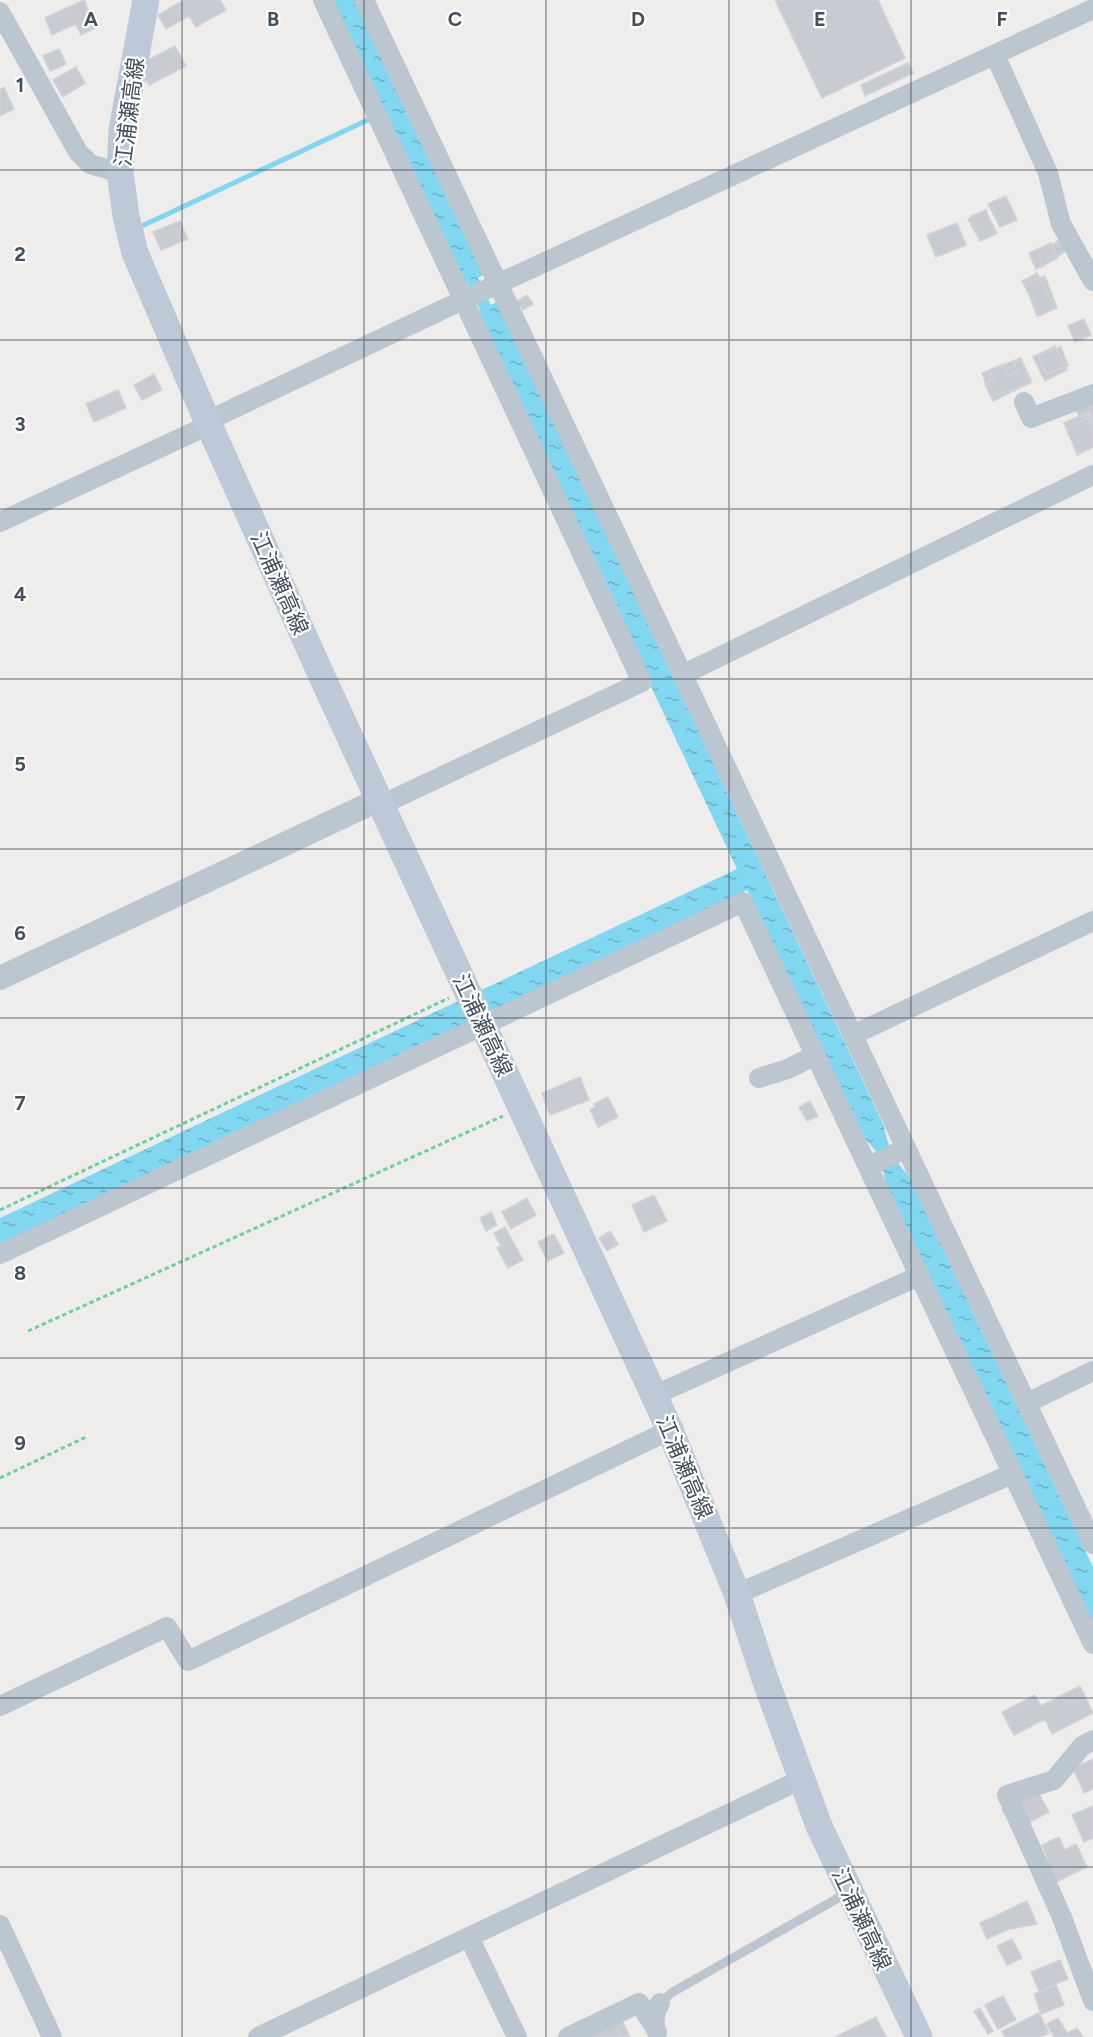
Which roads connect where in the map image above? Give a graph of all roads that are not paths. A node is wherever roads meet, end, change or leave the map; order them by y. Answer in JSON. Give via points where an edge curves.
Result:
{"nodes":[{"id":1,"x":146,"y":0,"type":"edge"},
{"id":2,"x":323,"y":0,"type":"edge"},
{"id":3,"x":364,"y":0,"type":"edge"},
{"id":4,"x":1093,"y":9,"type":"edge"},
{"id":5,"x":0,"y":12,"type":"edge"},
{"id":6,"x":995,"y":55,"type":"junction"},
{"id":7,"x":120,"y":173,"type":"junction"},
{"id":8,"x":1093,"y":281,"type":"edge"},
{"id":9,"x":493,"y":286,"type":"junction"},
{"id":10,"x":465,"y":299,"type":"junction"},
{"id":11,"x":1093,"y":394,"type":"edge"},
{"id":12,"x":1024,"y":402,"type":"dead end"},
{"id":13,"x":208,"y":423,"type":"junction"},
{"id":14,"x":1093,"y":475,"type":"edge"},
{"id":15,"x":0,"y":522,"type":"edge"},
{"id":16,"x":682,"y":675,"type":"junction"},
{"id":17,"x":379,"y":803,"type":"junction"},
{"id":18,"x":1093,"y":921,"type":"edge"},
{"id":19,"x":0,"y":978,"type":"edge"},
{"id":20,"x":482,"y":1022,"type":"junction"},
{"id":21,"x":853,"y":1035,"type":"junction"},
{"id":22,"x":815,"y":1055,"type":"junction"},
{"id":23,"x":759,"y":1077,"type":"dead end"},
{"id":24,"x":886,"y":1158,"type":"junction"},
{"id":25,"x":0,"y":1254,"type":"edge"},
{"id":26,"x":919,"y":1276,"type":"junction"},
{"id":27,"x":1093,"y":1371,"type":"edge"},
{"id":28,"x":655,"y":1395,"type":"junction"},
{"id":29,"x":1027,"y":1402,"type":"junction"},
{"id":30,"x":670,"y":1430,"type":"junction"},
{"id":31,"x":1012,"y":1473,"type":"junction"},
{"id":32,"x":1093,"y":1544,"type":"edge"},
{"id":33,"x":737,"y":1593,"type":"junction"},
{"id":34,"x":1093,"y":1644,"type":"edge"},
{"id":35,"x":0,"y":1706,"type":"edge"},
{"id":36,"x":1093,"y":1740,"type":"edge"},
{"id":37,"x":800,"y":1780,"type":"junction"},
{"id":38,"x":849,"y":1892,"type":"junction"},
{"id":39,"x":0,"y":1925,"type":"edge"},
{"id":40,"x":469,"y":1937,"type":"junction"},
{"id":41,"x":1093,"y":2001,"type":"edge"},
{"id":42,"x":660,"y":2003,"type":"joint"},
{"id":43,"x":657,"y":2032,"type":"edge"},
{"id":44,"x":52,"y":2037,"type":"edge"},
{"id":45,"x":258,"y":2037,"type":"edge"},
{"id":46,"x":517,"y":2037,"type":"edge"},
{"id":47,"x":568,"y":2037,"type":"edge"},
{"id":48,"x":919,"y":2037,"type":"edge"}],
"edges":[{"from":1,"to":7,"type":"main road","name":"江浦瀬高線","via":[[122,130]]},
{"from":2,"to":10,"type":"street"},
{"from":3,"to":9,"type":"street"},
{"from":4,"to":6,"type":"street"},
{"from":5,"to":7,"type":"street","via":[[78,152],[90,164]]},
{"from":6,"to":8,"type":"street","via":[[1048,173],[1061,224]]},
{"from":6,"to":9,"type":"street"},
{"from":7,"to":13,"type":"main road","name":"江浦瀬高線","via":[[135,253]]},
{"from":9,"to":10,"type":"street"},
{"from":9,"to":16,"type":"street"},
{"from":10,"to":13,"type":"street"},
{"from":10,"to":17,"type":"street","via":[[642,682]]},
{"from":11,"to":12,"type":"street","via":[[1031,418]]},
{"from":13,"to":15,"type":"street"},
{"from":13,"to":17,"type":"main road","name":"江浦瀬高線"},
{"from":14,"to":16,"type":"street"},
{"from":16,"to":21,"type":"street"},
{"from":17,"to":19,"type":"street"},
{"from":17,"to":20,"type":"main road","name":"江浦瀬高線","via":[[462,994]]},
{"from":18,"to":21,"type":"street"},
{"from":20,"to":22,"type":"street","via":[[743,902]]},
{"from":20,"to":25,"type":"street"},
{"from":20,"to":28,"type":"main road","name":"江浦瀬高線"},
{"from":21,"to":24,"type":"street"},
{"from":22,"to":23,"type":"street","via":[[788,1069]]},
{"from":22,"to":24,"type":"street"},
{"from":24,"to":26,"type":"street"},
{"from":24,"to":29,"type":"street"},
{"from":26,"to":28,"type":"street"},
{"from":26,"to":31,"type":"street"},
{"from":27,"to":29,"type":"street"},
{"from":28,"to":30,"type":"main road","name":"江浦瀬高線"},
{"from":29,"to":32,"type":"street"},
{"from":30,"to":33,"type":"main road","name":"江浦瀬高線"},
{"from":30,"to":35,"type":"street","via":[[188,1661],[167,1627]]},
{"from":31,"to":33,"type":"street"},
{"from":31,"to":34,"type":"street"},
{"from":33,"to":37,"type":"main road","name":"江浦瀬高線"},
{"from":36,"to":41,"type":"street","via":[[1082,1746],[1054,1780],[1007,1795],[1061,1915]]},
{"from":37,"to":38,"type":"main road","name":"江浦瀬高線"},
{"from":37,"to":40,"type":"street"},
{"from":38,"to":42,"type":"lane"},
{"from":38,"to":48,"type":"main road","name":"江浦瀬高線"},
{"from":39,"to":44,"type":"street"},
{"from":40,"to":45,"type":"street"},
{"from":40,"to":46,"type":"street"},
{"from":42,"to":43,"type":"street","via":[[655,2013]]},
{"from":43,"to":47,"type":"street","via":[[639,2004]]}]}
